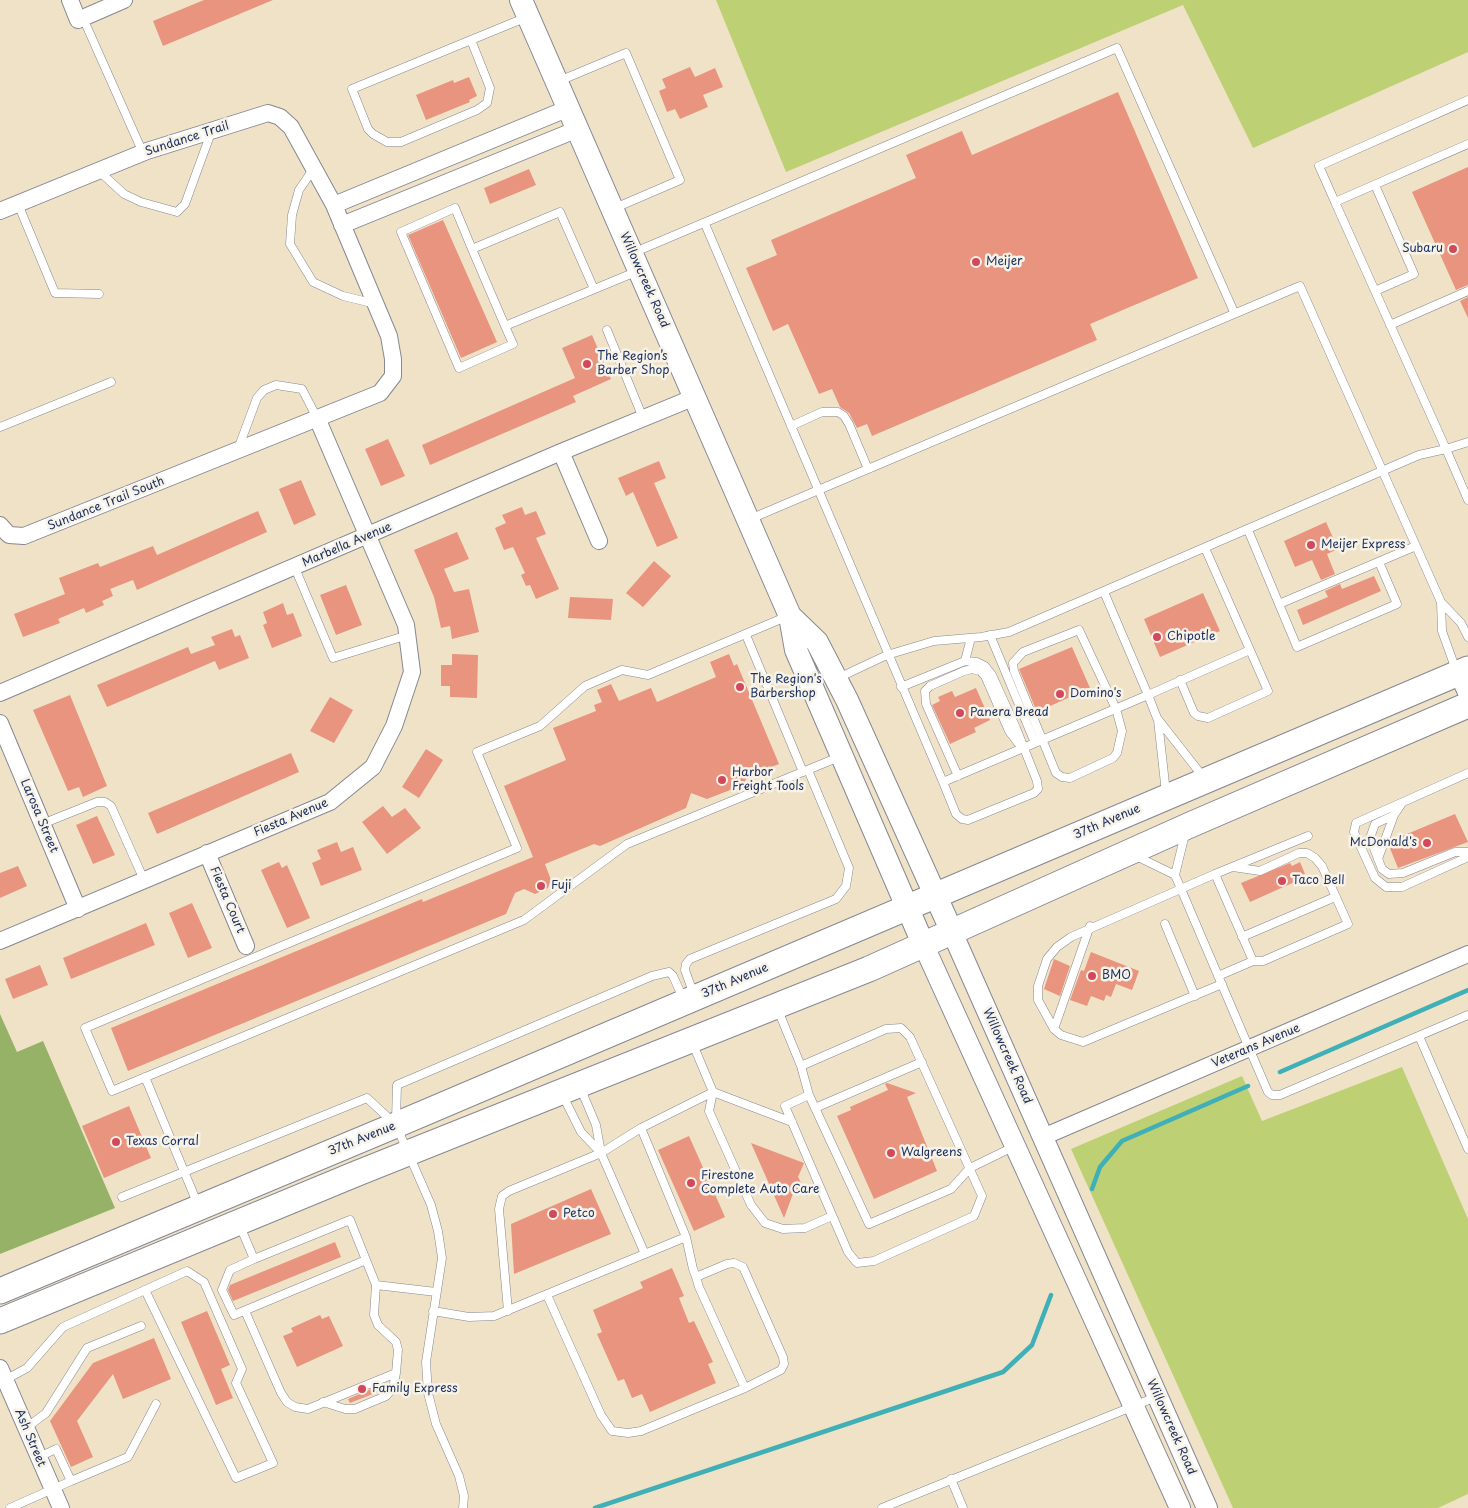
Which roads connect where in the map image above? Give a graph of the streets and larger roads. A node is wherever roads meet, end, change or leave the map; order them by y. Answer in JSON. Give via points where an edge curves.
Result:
{"nodes":[{"id":1,"x":70,"y":0,"type":"edge"},
{"id":2,"x":124,"y":0,"type":"edge"},
{"id":3,"x":525,"y":8,"type":"edge"},
{"id":4,"x":568,"y":108,"type":"junction"},
{"id":5,"x":578,"y":129,"type":"junction"},
{"id":6,"x":334,"y":205,"type":"junction"},
{"id":7,"x":0,"y":211,"type":"edge"},
{"id":8,"x":342,"y":225,"type":"junction"},
{"id":9,"x":695,"y":397,"type":"junction"},
{"id":10,"x":318,"y":418,"type":"junction"},
{"id":11,"x":561,"y":452,"type":"junction"},
{"id":12,"x":201,"y":466,"type":"joint"},
{"id":13,"x":4,"y":530,"type":"edge"},
{"id":14,"x":369,"y":536,"type":"junction"},
{"id":15,"x":599,"y":540,"type":"dead end"},
{"id":16,"x":790,"y":616,"type":"junction"},
{"id":17,"x":1463,"y":671,"type":"edge"},
{"id":18,"x":0,"y":693,"type":"edge"},
{"id":19,"x":1468,"y":697,"type":"edge"},
{"id":20,"x":1468,"y":705,"type":"edge"},
{"id":21,"x":0,"y":723,"type":"edge"},
{"id":22,"x":207,"y":853,"type":"junction"},
{"id":23,"x":936,"y":895,"type":"junction"},
{"id":24,"x":78,"y":908,"type":"junction"},
{"id":25,"x":907,"y":908,"type":"junction"},
{"id":26,"x":952,"y":932,"type":"junction"},
{"id":27,"x":0,"y":941,"type":"edge"},
{"id":28,"x":246,"y":946,"type":"dead end"},
{"id":29,"x":924,"y":946,"type":"junction"},
{"id":30,"x":1468,"y":954,"type":"edge"},
{"id":31,"x":1043,"y":1137,"type":"junction"},
{"id":32,"x":0,"y":1291,"type":"edge"},
{"id":33,"x":0,"y":1321,"type":"edge"},
{"id":34,"x":2,"y":1377,"type":"edge"},
{"id":35,"x":61,"y":1508,"type":"edge"},
{"id":36,"x":1180,"y":1508,"type":"edge"},
{"id":37,"x":1207,"y":1508,"type":"edge"}],
"edges":[{"from":1,"to":2,"type":"street","via":[[81,19]]},
{"from":3,"to":4,"type":"main road","name":"Willowcreek Road"},
{"from":4,"to":5,"type":"main road","name":"Willowcreek Road"},
{"from":4,"to":6,"type":"street"},
{"from":5,"to":8,"type":"street"},
{"from":5,"to":9,"type":"main road","name":"Willowcreek Road"},
{"from":6,"to":7,"type":"street","name":"Sundance Trail","via":[[291,127],[268,112],[143,153]]},
{"from":6,"to":8,"type":"street","name":"Sundance Trail"},
{"from":8,"to":10,"type":"street","name":"Sundance Trail","via":[[389,336],[392,376],[380,393]]},
{"from":9,"to":11,"type":"street","name":"Marbella Avenue"},
{"from":9,"to":16,"type":"main road","name":"Willowcreek Road"},
{"from":10,"to":12,"type":"street","name":"Sundance Trail"},
{"from":10,"to":14,"type":"street"},
{"from":11,"to":14,"type":"street","name":"Marbella Avenue"},
{"from":11,"to":15,"type":"street"},
{"from":12,"to":13,"type":"street","name":"Sundance Trail South","via":[[24,536]]},
{"from":14,"to":18,"type":"street","name":"Marbella Avenue"},
{"from":14,"to":22,"type":"street","name":"Fiesta Avenue","via":[[408,636],[412,672],[394,726],[373,767],[330,802]]},
{"from":16,"to":23,"type":"main road","name":"Willowcreek Road","via":[[817,642]]},
{"from":16,"to":25,"type":"main road","name":"Willowcreek Road","via":[[796,650]]},
{"from":17,"to":19,"type":"street"},
{"from":17,"to":23,"type":"main road","name":"37th Avenue"},
{"from":20,"to":26,"type":"main road"},
{"from":21,"to":24,"type":"street","name":"Larosa Street"},
{"from":22,"to":24,"type":"street","name":"Fiesta Avenue"},
{"from":22,"to":28,"type":"street","name":"Fiesta Court"},
{"from":23,"to":25,"type":"main road","name":"37th Avenue"},
{"from":23,"to":26,"type":"main road","name":"Willowcreek Road"},
{"from":24,"to":27,"type":"street","name":"Fiesta Avenue"},
{"from":25,"to":29,"type":"main road","name":"Willowcreek Road"},
{"from":25,"to":32,"type":"main road","name":"37th Avenue"},
{"from":26,"to":29,"type":"main road"},
{"from":26,"to":31,"type":"street","name":"Willowcreek Road"},
{"from":29,"to":33,"type":"main road"},
{"from":29,"to":36,"type":"street","name":"Willowcreek Road"},
{"from":30,"to":31,"type":"street","name":"Veterans Avenue"},
{"from":31,"to":37,"type":"street","name":"Willowcreek Road"},
{"from":34,"to":35,"type":"street","name":"Ash Street"}]}
